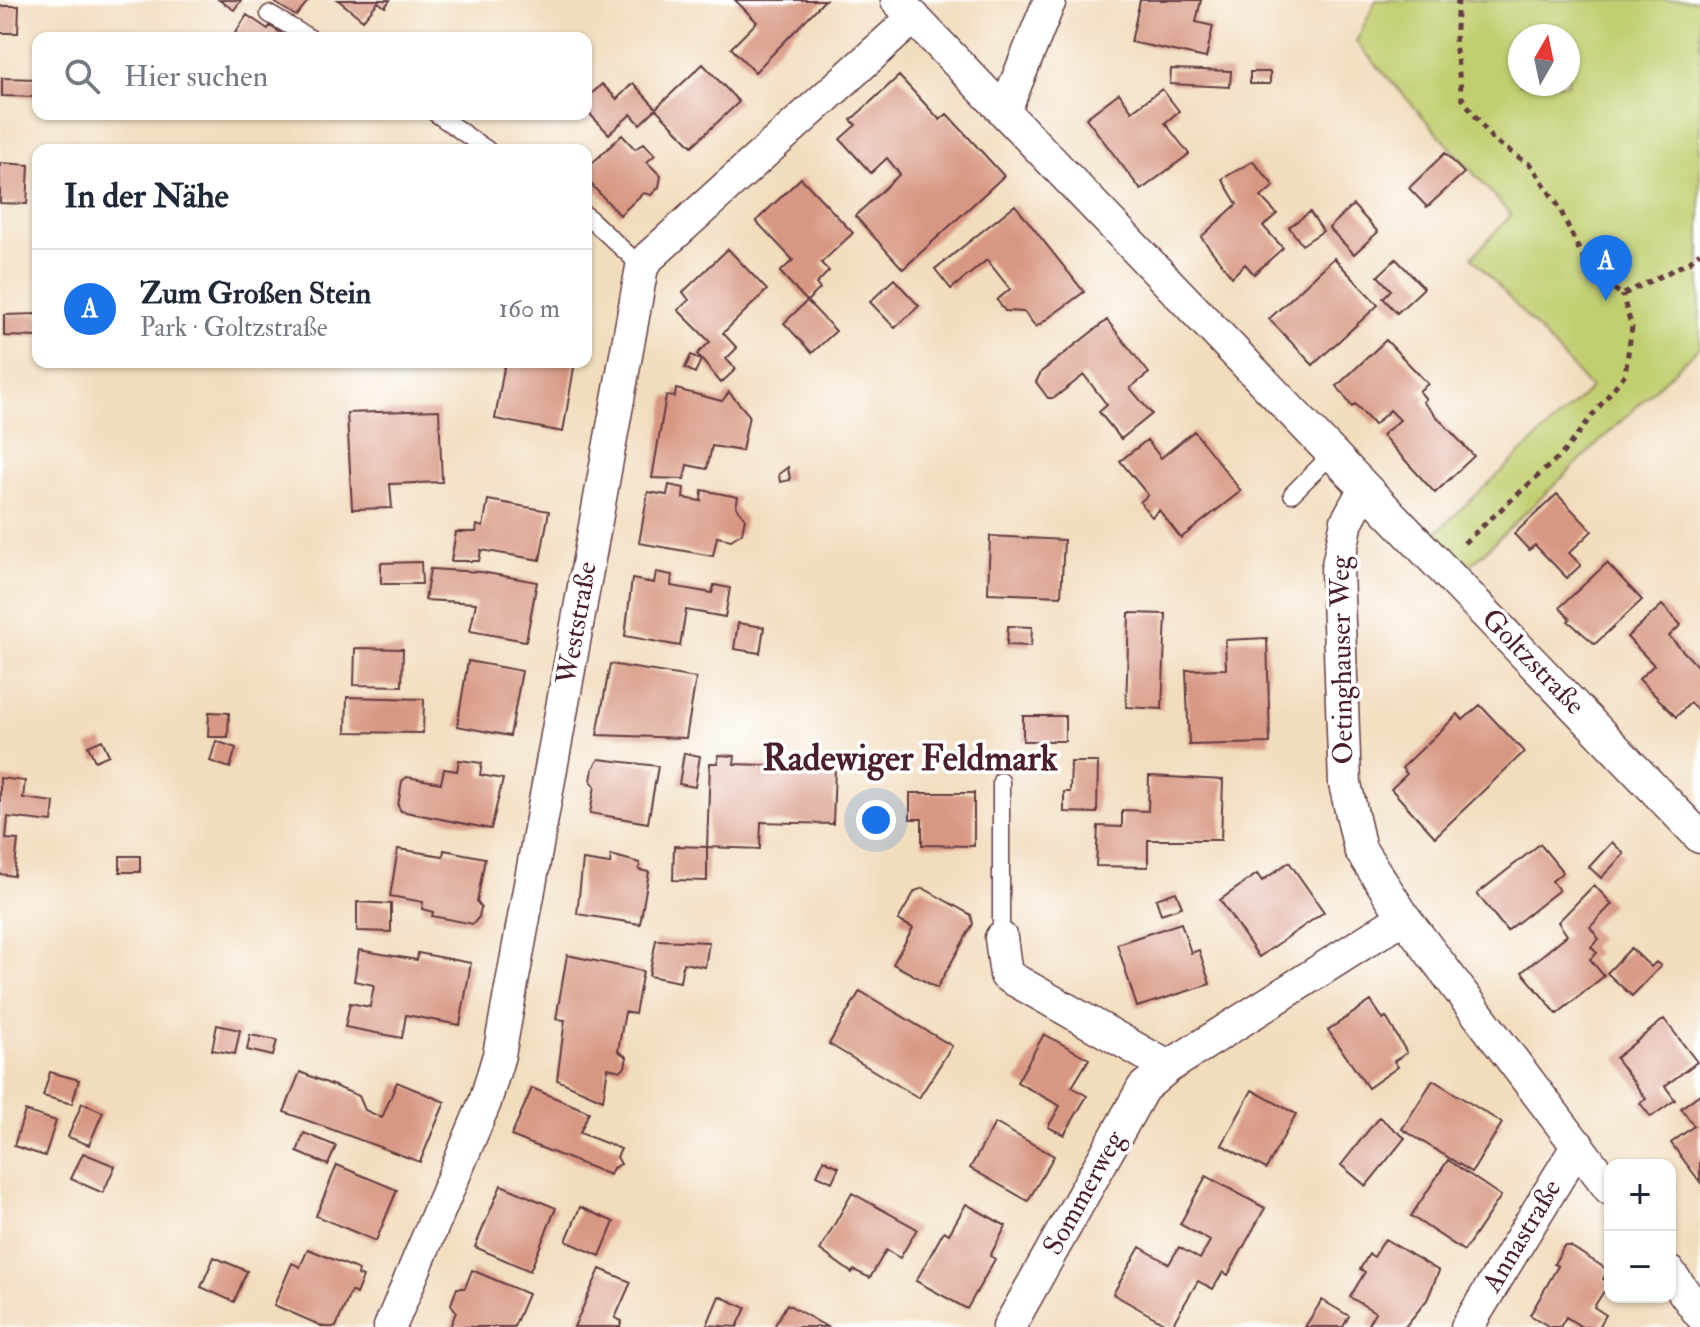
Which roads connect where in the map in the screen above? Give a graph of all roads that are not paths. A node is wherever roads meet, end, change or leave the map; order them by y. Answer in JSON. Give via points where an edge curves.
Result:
{"nodes":[{"id":1,"x":1050,"y":0,"type":"edge"},
{"id":2,"x":905,"y":8,"type":"edge"},
{"id":3,"x":269,"y":14,"type":"dead end"},
{"id":4,"x":300,"y":32,"type":"edge"},
{"id":5,"x":1005,"y":110,"type":"junction"},
{"id":6,"x":445,"y":120,"type":"edge"},
{"id":7,"x":479,"y":144,"type":"edge"},
{"id":8,"x":592,"y":221,"type":"edge"},
{"id":9,"x":642,"y":267,"type":"junction"},
{"id":10,"x":1331,"y":455,"type":"junction"},
{"id":11,"x":1364,"y":490,"type":"junction"},
{"id":12,"x":1292,"y":494,"type":"dead end"},
{"id":13,"x":1001,"y":781,"type":"dead end"},
{"id":14,"x":1698,"y":830,"type":"edge"},
{"id":15,"x":1404,"y":917,"type":"junction"},
{"id":16,"x":1001,"y":938,"type":"joint"},
{"id":17,"x":1168,"y":1067,"type":"junction"},
{"id":18,"x":1578,"y":1145,"type":"junction"},
{"id":19,"x":1604,"y":1181,"type":"edge"},
{"id":20,"x":1676,"y":1281,"type":"edge"},
{"id":21,"x":1700,"y":1314,"type":"edge"},
{"id":22,"x":390,"y":1327,"type":"edge"},
{"id":23,"x":1009,"y":1327,"type":"edge"},
{"id":24,"x":1467,"y":1327,"type":"edge"}],
"edges":[{"from":1,"to":5,"type":"street"},
{"from":2,"to":5,"type":"street"},
{"from":2,"to":9,"type":"street"},
{"from":3,"to":4,"type":"lane"},
{"from":5,"to":10,"type":"street"},
{"from":6,"to":7,"type":"lane"},
{"from":8,"to":9,"type":"lane"},
{"from":9,"to":22,"type":"street","name":"Weststraße","via":[[499,1055],[485,1102]]},
{"from":10,"to":11,"type":"street"},
{"from":10,"to":12,"type":"lane"},
{"from":11,"to":14,"type":"street","name":"Goltzstraße"},
{"from":11,"to":15,"type":"street","name":"Oetinghauser Weg","via":[[1340,542],[1337,570],[1345,784],[1360,849]]},
{"from":13,"to":16,"type":"lane"},
{"from":15,"to":17,"type":"street","name":"Sommerweg"},
{"from":15,"to":18,"type":"street","name":"Oetinghauser Weg"},
{"from":16,"to":17,"type":"street","via":[[1006,975]]},
{"from":17,"to":23,"type":"street","name":"Sommerweg","via":[[1143,1088]]},
{"from":18,"to":19,"type":"street","name":"Oetinghauser Weg"},
{"from":18,"to":24,"type":"street","name":"Annastraße"},
{"from":20,"to":21,"type":"street"}]}
